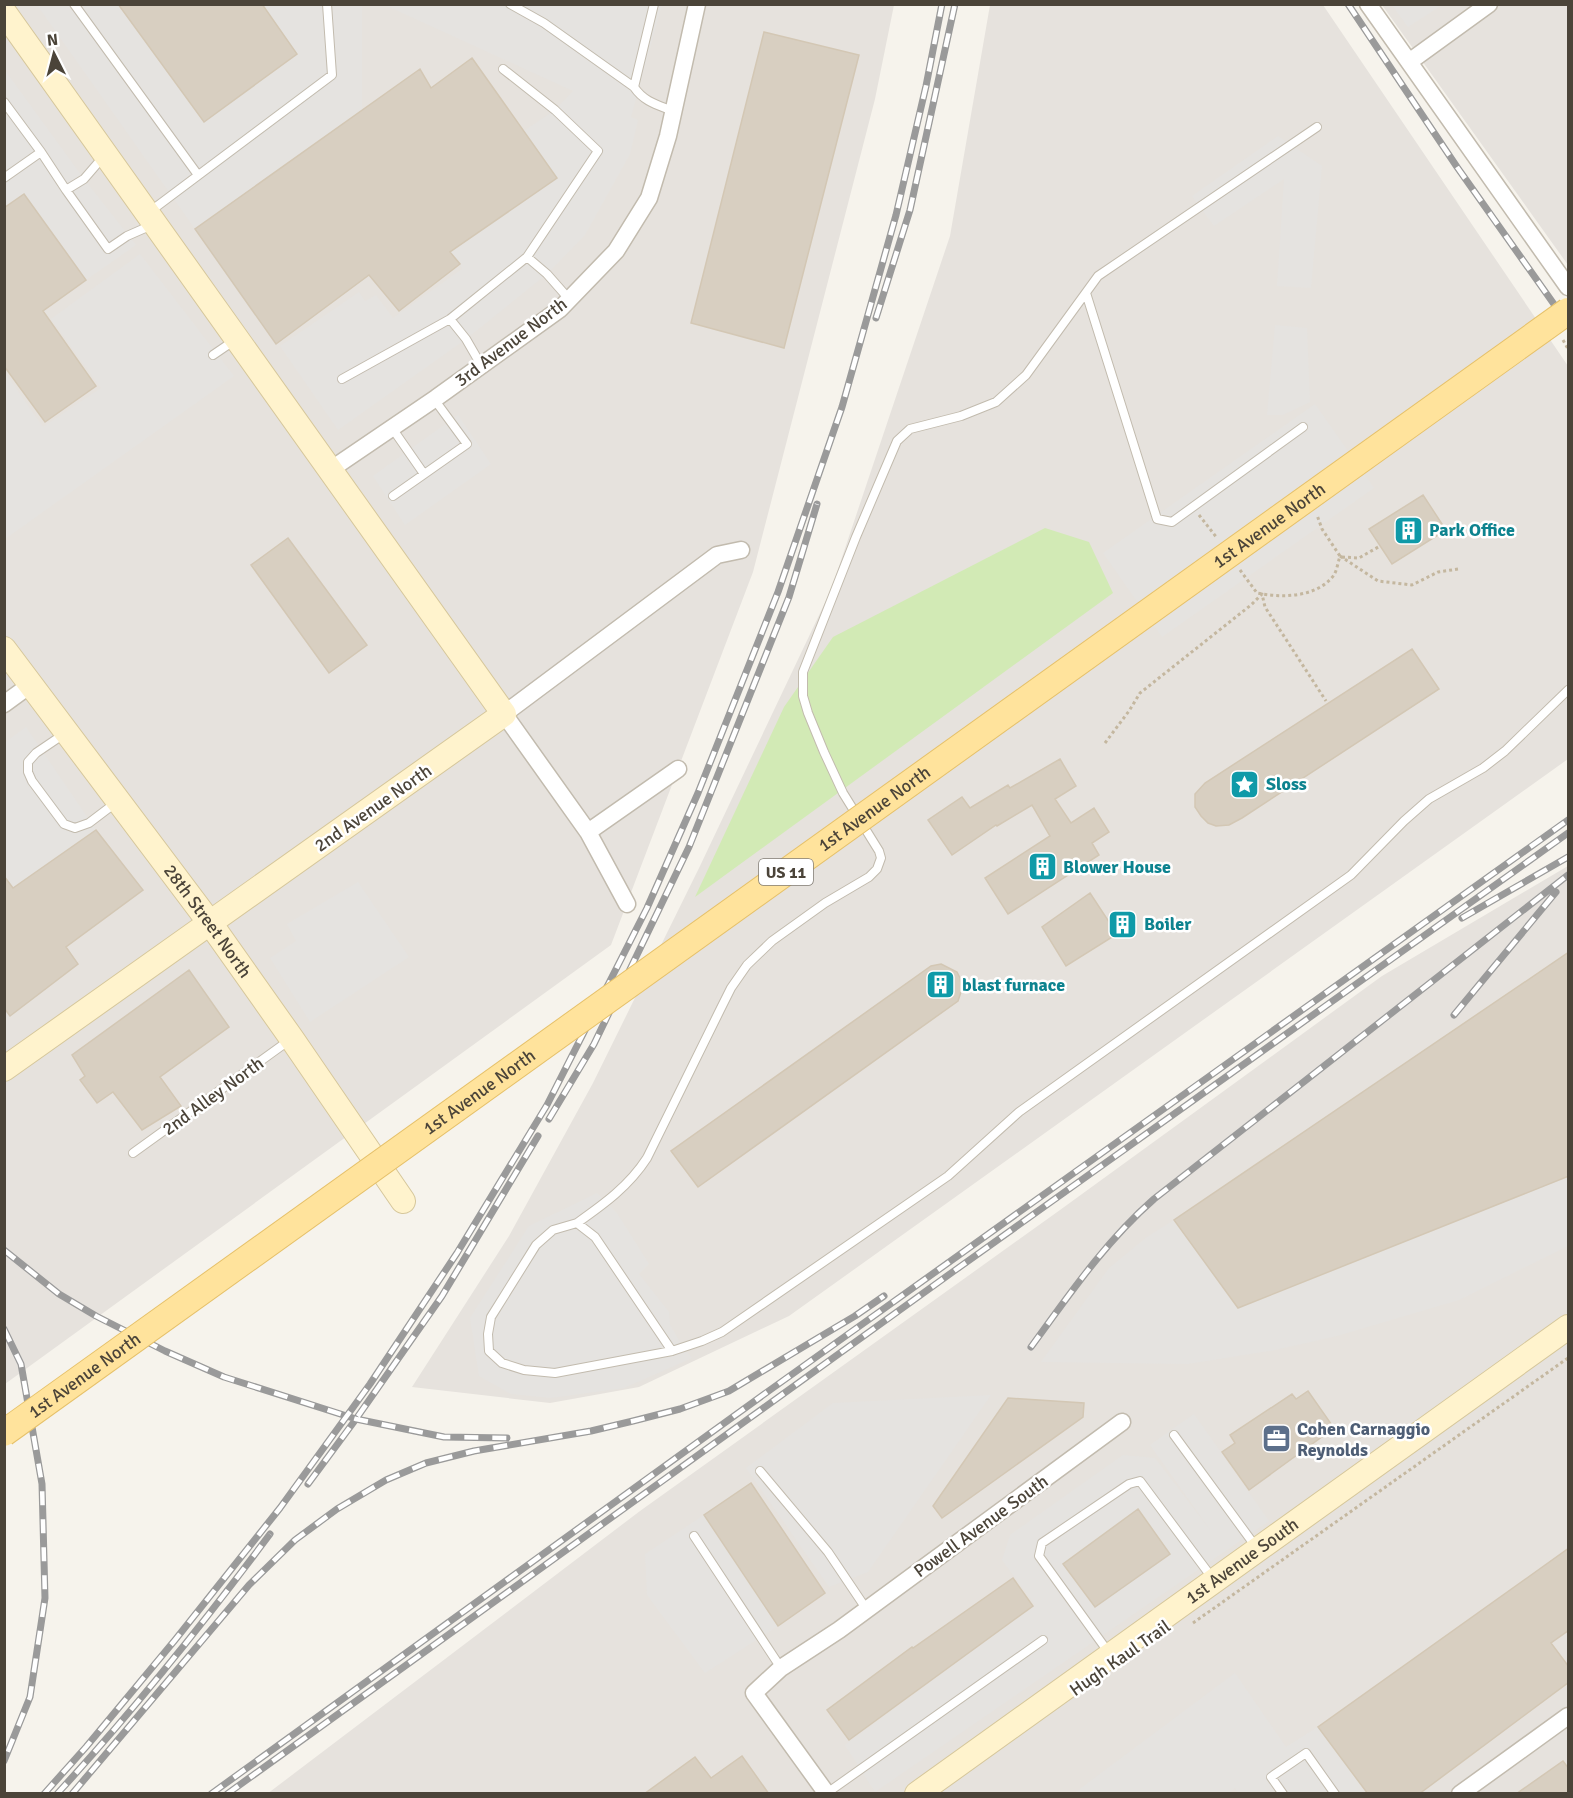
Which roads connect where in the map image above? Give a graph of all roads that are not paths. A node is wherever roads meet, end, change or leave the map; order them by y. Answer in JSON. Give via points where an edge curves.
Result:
{"nodes":[{"id":1,"x":74,"y":4,"type":"edge"},
{"id":2,"x":327,"y":4,"type":"edge"},
{"id":3,"x":510,"y":4,"type":"edge"},
{"id":4,"x":654,"y":4,"type":"edge"},
{"id":5,"x":697,"y":4,"type":"edge"},
{"id":6,"x":1368,"y":4,"type":"edge"},
{"id":7,"x":1489,"y":4,"type":"edge"},
{"id":8,"x":4,"y":12,"type":"edge"},
{"id":9,"x":1409,"y":62,"type":"junction"},
{"id":10,"x":502,"y":69,"type":"dead end"},
{"id":11,"x":634,"y":87,"type":"junction"},
{"id":12,"x":4,"y":102,"type":"edge"},
{"id":13,"x":673,"y":111,"type":"junction"},
{"id":14,"x":1317,"y":127,"type":"dead end"},
{"id":15,"x":41,"y":152,"type":"junction"},
{"id":16,"x":105,"y":154,"type":"junction"},
{"id":17,"x":198,"y":175,"type":"junction"},
{"id":18,"x":4,"y":178,"type":"edge"},
{"id":19,"x":66,"y":190,"type":"junction"},
{"id":20,"x":152,"y":219,"type":"junction"},
{"id":21,"x":528,"y":257,"type":"junction"},
{"id":22,"x":1569,"y":287,"type":"edge"},
{"id":23,"x":1086,"y":293,"type":"junction"},
{"id":24,"x":569,"y":299,"type":"junction"},
{"id":25,"x":1569,"y":311,"type":"edge"},
{"id":26,"x":450,"y":319,"type":"junction"},
{"id":27,"x":237,"y":339,"type":"junction"},
{"id":28,"x":213,"y":355,"type":"dead end"},
{"id":29,"x":481,"y":365,"type":"junction"},
{"id":30,"x":342,"y":379,"type":"dead end"},
{"id":31,"x":434,"y":399,"type":"junction"},
{"id":32,"x":1303,"y":427,"type":"dead end"},
{"id":33,"x":392,"y":428,"type":"junction"},
{"id":34,"x":330,"y":470,"type":"junction"},
{"id":35,"x":424,"y":474,"type":"junction"},
{"id":36,"x":393,"y":496,"type":"dead end"},
{"id":37,"x":741,"y":550,"type":"dead end"},
{"id":38,"x":4,"y":649,"type":"edge"},
{"id":39,"x":30,"y":685,"type":"junction"},
{"id":40,"x":1569,"y":690,"type":"edge"},
{"id":41,"x":4,"y":704,"type":"edge"},
{"id":42,"x":504,"y":714,"type":"junction"},
{"id":43,"x":66,"y":733,"type":"junction"},
{"id":44,"x":678,"y":769,"type":"dead end"},
{"id":45,"x":118,"y":801,"type":"junction"},
{"id":46,"x":588,"y":832,"type":"junction"},
{"id":47,"x":627,"y":904,"type":"dead end"},
{"id":48,"x":210,"y":923,"type":"junction"},
{"id":49,"x":292,"y":1039,"type":"junction"},
{"id":50,"x":4,"y":1069,"type":"edge"},
{"id":51,"x":133,"y":1154,"type":"dead end"},
{"id":52,"x":403,"y":1201,"type":"dead end"},
{"id":53,"x":577,"y":1223,"type":"junction"},
{"id":54,"x":1569,"y":1327,"type":"edge"},
{"id":55,"x":672,"y":1351,"type":"junction"},
{"id":56,"x":1122,"y":1422,"type":"dead end"},
{"id":57,"x":4,"y":1433,"type":"edge"},
{"id":58,"x":1174,"y":1435,"type":"dead end"},
{"id":59,"x":760,"y":1471,"type":"dead end"},
{"id":60,"x":694,"y":1536,"type":"dead end"},
{"id":61,"x":1258,"y":1550,"type":"junction"},
{"id":62,"x":1214,"y":1581,"type":"junction"},
{"id":63,"x":867,"y":1610,"type":"junction"},
{"id":64,"x":1043,"y":1640,"type":"dead end"},
{"id":65,"x":1111,"y":1656,"type":"junction"},
{"id":66,"x":781,"y":1668,"type":"junction"},
{"id":67,"x":1569,"y":1716,"type":"edge"},
{"id":68,"x":827,"y":1793,"type":"edge"},
{"id":69,"x":917,"y":1794,"type":"edge"},
{"id":70,"x":1283,"y":1794,"type":"edge"},
{"id":71,"x":1335,"y":1794,"type":"edge"},
{"id":72,"x":1460,"y":1794,"type":"edge"}],
"edges":[{"from":1,"to":17,"type":"lane"},
{"from":2,"to":17,"type":"lane","via":[[332,75]]},
{"from":3,"to":11,"type":"lane","via":[[544,23]]},
{"from":4,"to":11,"type":"lane"},
{"from":5,"to":13,"type":"street","name":"3rd Avenue North"},
{"from":6,"to":9,"type":"street"},
{"from":7,"to":9,"type":"street"},
{"from":8,"to":16,"type":"street"},
{"from":9,"to":22,"type":"street"},
{"from":10,"to":21,"type":"lane","via":[[555,110],[598,151]]},
{"from":11,"to":13,"type":"lane","via":[[647,101]]},
{"from":12,"to":15,"type":"lane"},
{"from":13,"to":24,"type":"street","name":"3rd Avenue North","via":[[649,198],[616,251]]},
{"from":14,"to":23,"type":"lane","via":[[1098,276]]},
{"from":15,"to":18,"type":"lane"},
{"from":15,"to":19,"type":"lane"},
{"from":16,"to":19,"type":"lane","via":[[84,179]]},
{"from":16,"to":20,"type":"street"},
{"from":17,"to":20,"type":"lane"},
{"from":19,"to":20,"type":"lane","via":[[108,249]]},
{"from":20,"to":27,"type":"street"},
{"from":21,"to":24,"type":"lane"},
{"from":21,"to":26,"type":"lane"},
{"from":23,"to":32,"type":"lane","via":[[1157,519],[1172,522]]},
{"from":23,"to":53,"type":"lane","via":[[1026,375],[996,402],[962,416],[910,429],[897,441],[803,672],[808,713],[843,793],[879,851],[877,869],[772,941],[747,965],[731,988],[636,1175],[607,1203]]},
{"from":24,"to":29,"type":"street","name":"3rd Avenue North"},
{"from":25,"to":57,"type":"main road","name":"1st Avenue North","number":"US 11","bridge":true},
{"from":26,"to":29,"type":"lane"},
{"from":26,"to":30,"type":"lane"},
{"from":27,"to":28,"type":"lane"},
{"from":27,"to":34,"type":"street"},
{"from":29,"to":31,"type":"street","name":"3rd Avenue North"},
{"from":31,"to":33,"type":"street","name":"3rd Avenue North"},
{"from":31,"to":35,"type":"lane","via":[[467,444]]},
{"from":33,"to":34,"type":"street","name":"3rd Avenue North"},
{"from":33,"to":35,"type":"lane"},
{"from":34,"to":42,"type":"street"},
{"from":35,"to":36,"type":"lane"},
{"from":37,"to":42,"type":"street","name":"2nd Avenue North","via":[[717,555]]},
{"from":38,"to":39,"type":"street","name":"28th Street North"},
{"from":39,"to":41,"type":"street"},
{"from":39,"to":43,"type":"street","name":"28th Street North"},
{"from":40,"to":55,"type":"lane","via":[[1505,752],[1429,799],[1351,875],[1019,1112],[948,1176],[722,1332]]},
{"from":42,"to":46,"type":"street"},
{"from":42,"to":48,"type":"street","name":"2nd Avenue North"},
{"from":43,"to":45,"type":"street","name":"28th Street North"},
{"from":43,"to":45,"type":"lane","via":[[28,762],[28,772],[64,824],[75,828],[89,823]]},
{"from":44,"to":46,"type":"street"},
{"from":45,"to":48,"type":"street","name":"28th Street North"},
{"from":46,"to":47,"type":"street"},
{"from":48,"to":49,"type":"street","name":"28th Street North"},
{"from":48,"to":50,"type":"street","name":"2nd Avenue North"},
{"from":49,"to":51,"type":"lane","name":"2nd Alley North"},
{"from":49,"to":52,"type":"street","name":"28th Street North"},
{"from":53,"to":55,"type":"lane","via":[[595,1237]]},
{"from":53,"to":55,"type":"lane","via":[[554,1230],[536,1245],[491,1317],[489,1352],[502,1363],[524,1370],[555,1373]]},
{"from":54,"to":61,"type":"street","name":"1st Avenue South"},
{"from":56,"to":63,"type":"street","name":"Powell Avenue South"},
{"from":58,"to":61,"type":"lane"},
{"from":59,"to":63,"type":"lane","via":[[828,1552]]},
{"from":60,"to":66,"type":"lane"},
{"from":61,"to":62,"type":"street","name":"1st Avenue South"},
{"from":62,"to":65,"type":"street","name":"1st Avenue South"},
{"from":62,"to":65,"type":"lane","via":[[1140,1481],[1129,1484],[1042,1543],[1040,1556]]},
{"from":63,"to":66,"type":"street","name":"Powell Avenue South"},
{"from":64,"to":68,"type":"lane"},
{"from":65,"to":69,"type":"street","name":"1st Avenue South"},
{"from":66,"to":68,"type":"street","name":"Powell Avenue South","via":[[754,1693]]},
{"from":67,"to":72,"type":"street"},
{"from":70,"to":71,"type":"lane","via":[[1271,1777],[1306,1753]]}]}
